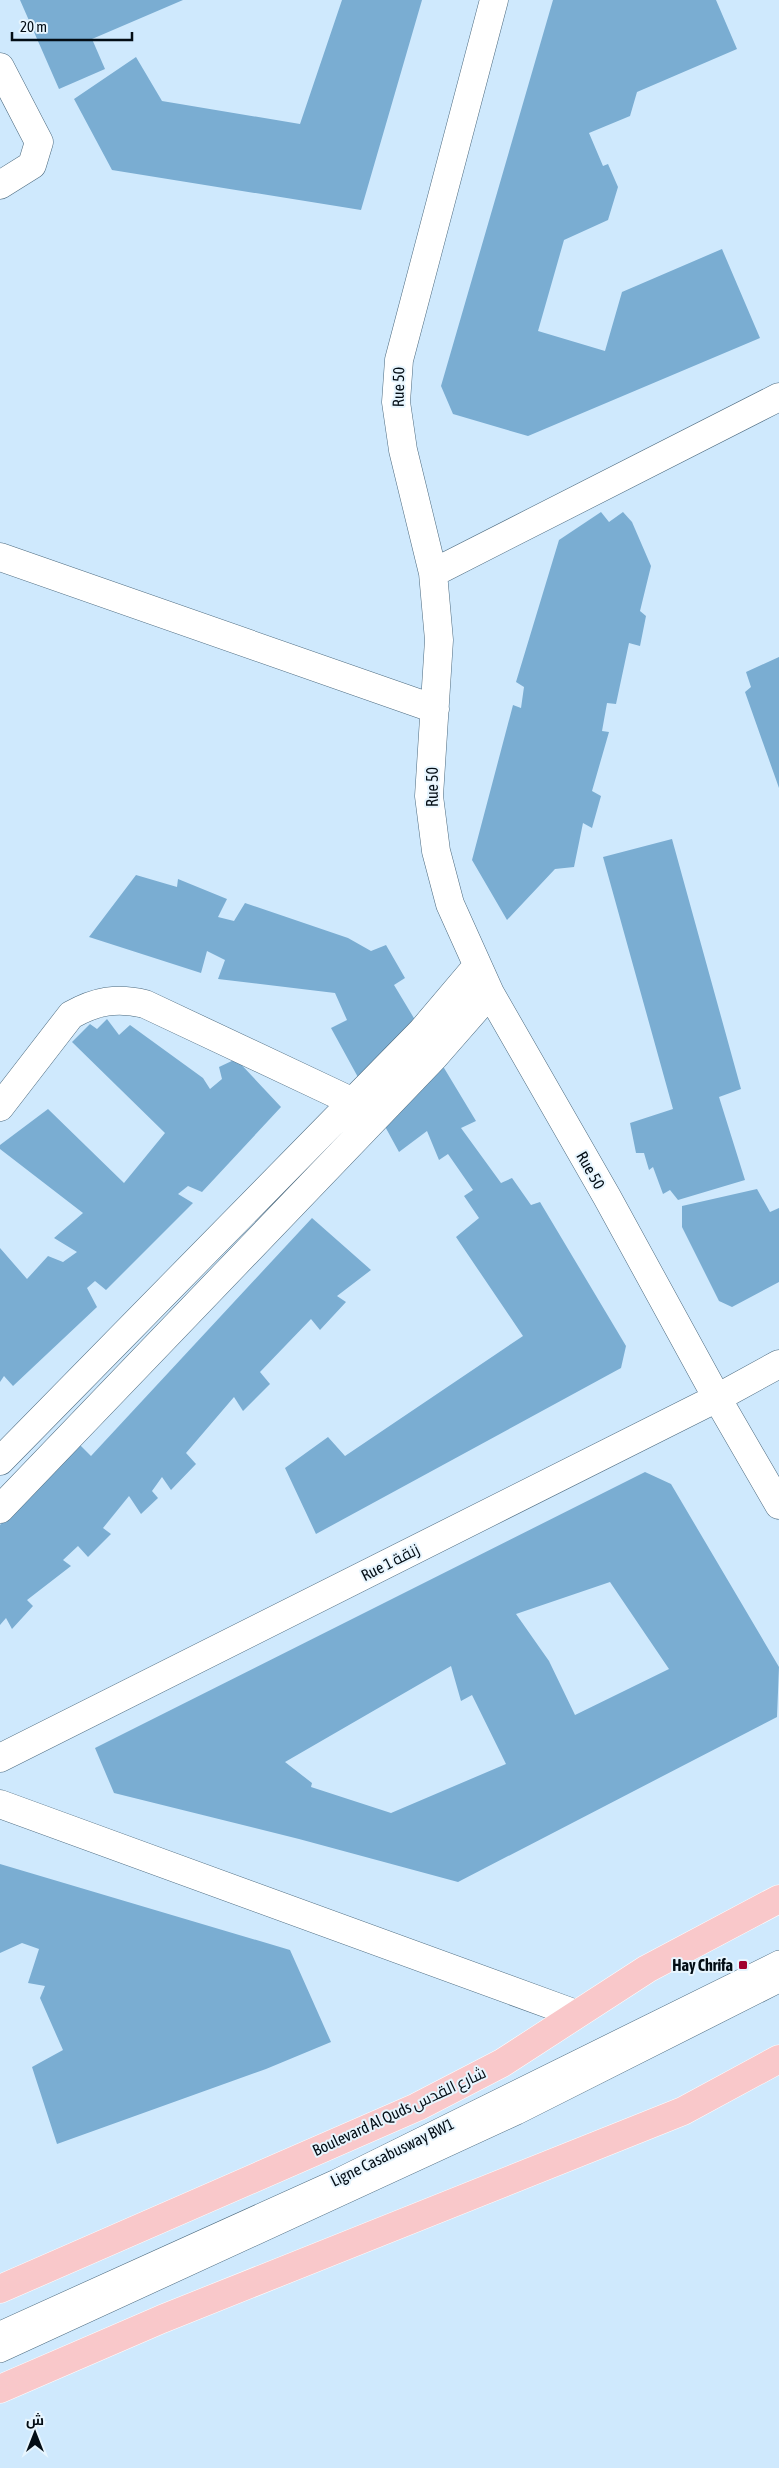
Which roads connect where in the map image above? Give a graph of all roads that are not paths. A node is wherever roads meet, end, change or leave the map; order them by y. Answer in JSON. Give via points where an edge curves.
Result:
{"nodes":[{"id":1,"x":494,"y":0,"type":"edge"},
{"id":2,"x":0,"y":67,"type":"edge"},
{"id":3,"x":0,"y":185,"type":"edge"},
{"id":4,"x":779,"y":397,"type":"edge"},
{"id":5,"x":0,"y":557,"type":"edge"},
{"id":6,"x":433,"y":573,"type":"junction"},
{"id":7,"x":436,"y":709,"type":"junction"},
{"id":8,"x":477,"y":966,"type":"junction"},
{"id":9,"x":490,"y":993,"type":"junction"},
{"id":10,"x":351,"y":1100,"type":"junction"},
{"id":11,"x":0,"y":1107,"type":"edge"},
{"id":12,"x":779,"y":1364,"type":"edge"},
{"id":13,"x":717,"y":1398,"type":"junction"},
{"id":14,"x":0,"y":1461,"type":"edge"},
{"id":15,"x":779,"y":1505,"type":"edge"},
{"id":16,"x":0,"y":1509,"type":"edge"},
{"id":17,"x":0,"y":1758,"type":"edge"},
{"id":18,"x":0,"y":1804,"type":"edge"},
{"id":19,"x":779,"y":1899,"type":"edge"},
{"id":20,"x":779,"y":1961,"type":"edge"},
{"id":21,"x":779,"y":1982,"type":"edge"},
{"id":22,"x":576,"y":2014,"type":"junction"},
{"id":23,"x":779,"y":2059,"type":"edge"},
{"id":24,"x":0,"y":2289,"type":"edge"},
{"id":25,"x":0,"y":2332,"type":"edge"},
{"id":26,"x":0,"y":2352,"type":"edge"},
{"id":27,"x":0,"y":2389,"type":"edge"}],
"edges":[{"from":1,"to":6,"type":"street","name":"Rue 50","via":[[399,360],[396,402],[402,450]]},
{"from":2,"to":3,"type":"street","via":[[39,142],[32,164]]},
{"from":4,"to":6,"type":"street"},
{"from":5,"to":7,"type":"street"},
{"from":6,"to":7,"type":"street","name":"Rue 50","via":[[439,640]]},
{"from":7,"to":8,"type":"street","name":"Rue 50","via":[[429,796],[436,851],[450,904]]},
{"from":8,"to":9,"type":"street","name":"Rue 50"},
{"from":8,"to":10,"type":"street","via":[[422,1031]]},
{"from":9,"to":13,"type":"street","name":"Rue 50"},
{"from":9,"to":16,"type":"street","via":[[434,1057]]},
{"from":10,"to":11,"type":"street","via":[[145,1004],[114,999],[84,1007],[71,1015]]},
{"from":10,"to":14,"type":"street"},
{"from":12,"to":13,"type":"street","name":"Rue 1 زنقة"},
{"from":13,"to":15,"type":"street","name":"Rue 50"},
{"from":13,"to":17,"type":"street","name":"Rue 1 زنقة"},
{"from":18,"to":22,"type":"street"},
{"from":19,"to":22,"type":"main road","name":"Boulevard Al Quds شارع القدس","via":[[648,1969]]},
{"from":20,"to":25,"type":"lane","name":"Ligne Casabusway BW1","via":[[336,2180]]},
{"from":21,"to":26,"type":"lane","name":"Ligne Casabusway BW1","via":[[517,2114]]},
{"from":22,"to":24,"type":"main road","name":"Boulevard Al Quds شارع القدس","via":[[502,2063],[416,2106]]},
{"from":23,"to":27,"type":"main road","via":[[683,2111],[162,2319]]}]}
